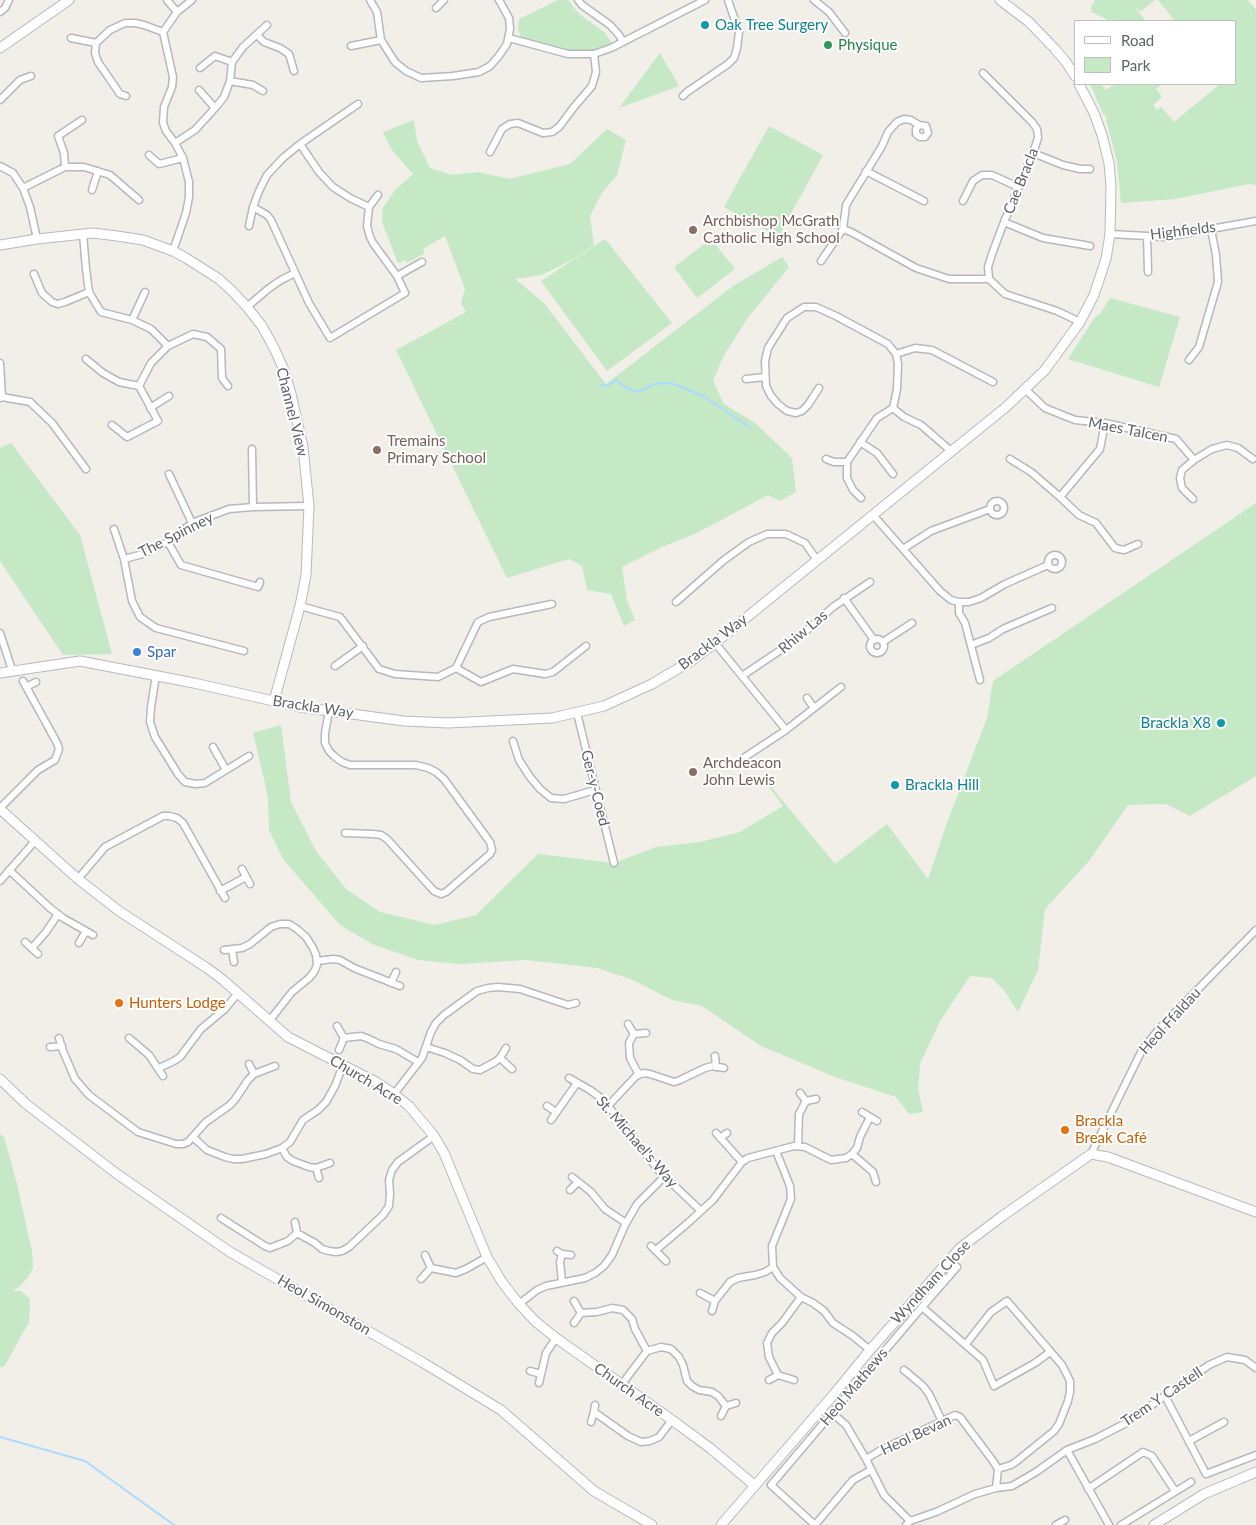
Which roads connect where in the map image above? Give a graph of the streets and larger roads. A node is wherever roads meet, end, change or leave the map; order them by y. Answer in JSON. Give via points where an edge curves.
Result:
{"nodes":[{"id":1,"x":9,"y":0,"type":"edge"},
{"id":2,"x":69,"y":0,"type":"edge"},
{"id":3,"x":166,"y":0,"type":"edge"},
{"id":4,"x":192,"y":0,"type":"edge"},
{"id":5,"x":370,"y":0,"type":"edge"},
{"id":6,"x":444,"y":0,"type":"edge"},
{"id":7,"x":499,"y":0,"type":"edge"},
{"id":8,"x":578,"y":0,"type":"edge"},
{"id":9,"x":705,"y":0,"type":"edge"},
{"id":10,"x":728,"y":0,"type":"edge"},
{"id":11,"x":814,"y":0,"type":"edge"},
{"id":12,"x":1000,"y":0,"type":"edge"},
{"id":13,"x":436,"y":8,"type":"dead end"},
{"id":14,"x":0,"y":12,"type":"edge"},
{"id":15,"x":177,"y":12,"type":"junction"},
{"id":16,"x":267,"y":25,"type":"dead end"},
{"id":17,"x":163,"y":32,"type":"junction"},
{"id":18,"x":845,"y":33,"type":"dead end"},
{"id":19,"x":257,"y":35,"type":"junction"},
{"id":20,"x":71,"y":38,"type":"dead end"},
{"id":21,"x":509,"y":38,"type":"junction"},
{"id":22,"x":381,"y":40,"type":"junction"},
{"id":23,"x":623,"y":42,"type":"junction"},
{"id":24,"x":96,"y":43,"type":"junction"},
{"id":25,"x":350,"y":46,"type":"dead end"},
{"id":26,"x":0,"y":48,"type":"edge"},
{"id":27,"x":594,"y":54,"type":"junction"},
{"id":28,"x":232,"y":62,"type":"junction"},
{"id":29,"x":200,"y":68,"type":"dead end"},
{"id":30,"x":294,"y":71,"type":"dead end"},
{"id":31,"x":983,"y":73,"type":"dead end"},
{"id":32,"x":1074,"y":74,"type":"edge"},
{"id":33,"x":31,"y":76,"type":"dead end"},
{"id":34,"x":230,"y":81,"type":"junction"},
{"id":35,"x":1080,"y":85,"type":"edge"},
{"id":36,"x":199,"y":90,"type":"dead end"},
{"id":37,"x":263,"y":91,"type":"dead end"},
{"id":38,"x":126,"y":96,"type":"dead end"},
{"id":39,"x":683,"y":96,"type":"dead end"},
{"id":40,"x":0,"y":100,"type":"edge"},
{"id":41,"x":358,"y":104,"type":"dead end"},
{"id":42,"x":216,"y":108,"type":"junction"},
{"id":43,"x":82,"y":120,"type":"dead end"},
{"id":44,"x":919,"y":125,"type":"dead end"},
{"id":45,"x":176,"y":143,"type":"junction"},
{"id":46,"x":300,"y":144,"type":"junction"},
{"id":47,"x":490,"y":152,"type":"dead end"},
{"id":48,"x":1033,"y":153,"type":"junction"},
{"id":49,"x":149,"y":154,"type":"dead end"},
{"id":50,"x":183,"y":158,"type":"junction"},
{"id":51,"x":0,"y":166,"type":"edge"},
{"id":52,"x":65,"y":167,"type":"junction"},
{"id":53,"x":1090,"y":169,"type":"dead end"},
{"id":54,"x":98,"y":172,"type":"junction"},
{"id":55,"x":866,"y":172,"type":"junction"},
{"id":56,"x":1018,"y":187,"type":"junction"},
{"id":57,"x":23,"y":188,"type":"junction"},
{"id":58,"x":92,"y":190,"type":"dead end"},
{"id":59,"x":378,"y":195,"type":"dead end"},
{"id":60,"x":139,"y":200,"type":"dead end"},
{"id":61,"x":924,"y":201,"type":"dead end"},
{"id":62,"x":963,"y":201,"type":"dead end"},
{"id":63,"x":253,"y":207,"type":"junction"},
{"id":64,"x":369,"y":207,"type":"junction"},
{"id":65,"x":1256,"y":221,"type":"edge"},
{"id":66,"x":1004,"y":222,"type":"junction"},
{"id":67,"x":250,"y":226,"type":"dead end"},
{"id":68,"x":843,"y":229,"type":"junction"},
{"id":69,"x":1211,"y":229,"type":"junction"},
{"id":70,"x":83,"y":234,"type":"junction"},
{"id":71,"x":1110,"y":234,"type":"junction"},
{"id":72,"x":1147,"y":236,"type":"junction"},
{"id":73,"x":37,"y":239,"type":"junction"},
{"id":74,"x":0,"y":245,"type":"edge"},
{"id":75,"x":1090,"y":246,"type":"dead end"},
{"id":76,"x":173,"y":251,"type":"junction"},
{"id":77,"x":821,"y":261,"type":"dead end"},
{"id":78,"x":422,"y":262,"type":"dead end"},
{"id":79,"x":1148,"y":272,"type":"dead end"},
{"id":80,"x":295,"y":273,"type":"junction"},
{"id":81,"x":34,"y":274,"type":"dead end"},
{"id":82,"x":397,"y":276,"type":"junction"},
{"id":83,"x":989,"y":279,"type":"junction"},
{"id":84,"x":89,"y":292,"type":"junction"},
{"id":85,"x":145,"y":292,"type":"dead end"},
{"id":86,"x":247,"y":307,"type":"junction"},
{"id":87,"x":132,"y":320,"type":"junction"},
{"id":88,"x":1080,"y":322,"type":"junction"},
{"id":89,"x":168,"y":346,"type":"junction"},
{"id":90,"x":896,"y":354,"type":"junction"},
{"id":91,"x":86,"y":359,"type":"dead end"},
{"id":92,"x":1189,"y":360,"type":"dead end"},
{"id":93,"x":0,"y":363,"type":"edge"},
{"id":94,"x":765,"y":377,"type":"junction"},
{"id":95,"x":746,"y":379,"type":"dead end"},
{"id":96,"x":993,"y":382,"type":"dead end"},
{"id":97,"x":139,"y":386,"type":"junction"},
{"id":98,"x":228,"y":386,"type":"dead end"},
{"id":99,"x":819,"y":388,"type":"dead end"},
{"id":100,"x":1025,"y":389,"type":"junction"},
{"id":101,"x":169,"y":396,"type":"dead end"},
{"id":102,"x":1,"y":398,"type":"edge"},
{"id":103,"x":150,"y":408,"type":"junction"},
{"id":104,"x":893,"y":408,"type":"junction"},
{"id":105,"x":1105,"y":423,"type":"junction"},
{"id":106,"x":112,"y":425,"type":"dead end"},
{"id":107,"x":860,"y":442,"type":"junction"},
{"id":108,"x":252,"y":449,"type":"dead end"},
{"id":109,"x":951,"y":451,"type":"junction"},
{"id":110,"x":826,"y":458,"type":"dead end"},
{"id":111,"x":1010,"y":459,"type":"dead end"},
{"id":112,"x":1253,"y":459,"type":"dead end"},
{"id":113,"x":1194,"y":460,"type":"junction"},
{"id":114,"x":847,"y":462,"type":"junction"},
{"id":115,"x":86,"y":468,"type":"dead end"},
{"id":116,"x":169,"y":474,"type":"dead end"},
{"id":117,"x":893,"y":474,"type":"dead end"},
{"id":118,"x":861,"y":498,"type":"dead end"},
{"id":119,"x":1060,"y":498,"type":"junction"},
{"id":120,"x":1193,"y":499,"type":"dead end"},
{"id":121,"x":309,"y":506,"type":"junction"},
{"id":122,"x":253,"y":507,"type":"junction"},
{"id":123,"x":990,"y":509,"type":"dead end"},
{"id":124,"x":873,"y":515,"type":"junction"},
{"id":125,"x":192,"y":524,"type":"junction"},
{"id":126,"x":114,"y":529,"type":"dead end"},
{"id":127,"x":168,"y":542,"type":"junction"},
{"id":128,"x":1138,"y":544,"type":"dead end"},
{"id":129,"x":903,"y":548,"type":"junction"},
{"id":130,"x":124,"y":559,"type":"junction"},
{"id":131,"x":816,"y":560,"type":"junction"},
{"id":132,"x":1048,"y":565,"type":"dead end"},
{"id":133,"x":260,"y":582,"type":"dead end"},
{"id":134,"x":870,"y":582,"type":"dead end"},
{"id":135,"x":863,"y":586,"type":"junction"},
{"id":136,"x":867,"y":593,"type":"dead end"},
{"id":137,"x":844,"y":598,"type":"junction"},
{"id":138,"x":676,"y":602,"type":"dead end"},
{"id":139,"x":959,"y":602,"type":"junction"},
{"id":140,"x":552,"y":604,"type":"dead end"},
{"id":141,"x":300,"y":606,"type":"junction"},
{"id":142,"x":1052,"y":608,"type":"dead end"},
{"id":143,"x":912,"y":623,"type":"dead end"},
{"id":144,"x":0,"y":633,"type":"edge"},
{"id":145,"x":874,"y":640,"type":"junction"},
{"id":146,"x":883,"y":642,"type":"junction"},
{"id":147,"x":715,"y":643,"type":"junction"},
{"id":148,"x":970,"y":645,"type":"junction"},
{"id":149,"x":363,"y":646,"type":"junction"},
{"id":150,"x":586,"y":646,"type":"dead end"},
{"id":151,"x":244,"y":652,"type":"dead end"},
{"id":152,"x":974,"y":660,"type":"junction"},
{"id":153,"x":966,"y":662,"type":"dead end"},
{"id":154,"x":335,"y":666,"type":"dead end"},
{"id":155,"x":456,"y":668,"type":"junction"},
{"id":156,"x":12,"y":670,"type":"junction"},
{"id":157,"x":0,"y":673,"type":"edge"},
{"id":158,"x":156,"y":675,"type":"junction"},
{"id":159,"x":742,"y":676,"type":"junction"},
{"id":160,"x":980,"y":680,"type":"dead end"},
{"id":161,"x":36,"y":682,"type":"dead end"},
{"id":162,"x":840,"y":686,"type":"dead end"},
{"id":163,"x":807,"y":698,"type":"dead end"},
{"id":164,"x":274,"y":701,"type":"junction"},
{"id":165,"x":814,"y":708,"type":"junction"},
{"id":166,"x":329,"y":711,"type":"junction"},
{"id":167,"x":577,"y":713,"type":"junction"},
{"id":168,"x":786,"y":730,"type":"junction"},
{"id":169,"x":513,"y":741,"type":"dead end"},
{"id":170,"x":213,"y":747,"type":"dead end"},
{"id":171,"x":249,"y":756,"type":"dead end"},
{"id":172,"x":745,"y":758,"type":"dead end"},
{"id":173,"x":226,"y":770,"type":"junction"},
{"id":174,"x":595,"y":790,"type":"junction"},
{"id":175,"x":0,"y":809,"type":"edge"},
{"id":176,"x":345,"y":833,"type":"dead end"},
{"id":177,"x":35,"y":841,"type":"junction"},
{"id":178,"x":614,"y":863,"type":"dead end"},
{"id":179,"x":242,"y":869,"type":"dead end"},
{"id":180,"x":9,"y":870,"type":"junction"},
{"id":181,"x":246,"y":877,"type":"junction"},
{"id":182,"x":78,"y":879,"type":"junction"},
{"id":183,"x":0,"y":881,"type":"edge"},
{"id":184,"x":250,"y":884,"type":"dead end"},
{"id":185,"x":220,"y":891,"type":"junction"},
{"id":186,"x":225,"y":898,"type":"dead end"},
{"id":187,"x":58,"y":914,"type":"junction"},
{"id":188,"x":1256,"y":930,"type":"edge"},
{"id":189,"x":86,"y":931,"type":"junction"},
{"id":190,"x":93,"y":935,"type":"dead end"},
{"id":191,"x":25,"y":942,"type":"dead end"},
{"id":192,"x":79,"y":943,"type":"dead end"},
{"id":193,"x":32,"y":948,"type":"junction"},
{"id":194,"x":38,"y":954,"type":"dead end"},
{"id":195,"x":317,"y":961,"type":"junction"},
{"id":196,"x":234,"y":962,"type":"dead end"},
{"id":197,"x":396,"y":972,"type":"dead end"},
{"id":198,"x":391,"y":983,"type":"junction"},
{"id":199,"x":400,"y":986,"type":"dead end"},
{"id":200,"x":238,"y":993,"type":"junction"},
{"id":201,"x":576,"y":1003,"type":"dead end"},
{"id":202,"x":270,"y":1020,"type":"junction"},
{"id":203,"x":628,"y":1024,"type":"dead end"},
{"id":204,"x":337,"y":1026,"type":"dead end"},
{"id":205,"x":646,"y":1033,"type":"dead end"},
{"id":206,"x":634,"y":1034,"type":"junction"},
{"id":207,"x":60,"y":1038,"type":"dead end"},
{"id":208,"x":129,"y":1038,"type":"dead end"},
{"id":209,"x":344,"y":1038,"type":"junction"},
{"id":210,"x":62,"y":1046,"type":"junction"},
{"id":211,"x":426,"y":1047,"type":"junction"},
{"id":212,"x":50,"y":1048,"type":"dead end"},
{"id":213,"x":506,"y":1048,"type":"dead end"},
{"id":214,"x":339,"y":1050,"type":"dead end"},
{"id":215,"x":716,"y":1056,"type":"dead end"},
{"id":216,"x":500,"y":1058,"type":"junction"},
{"id":217,"x":418,"y":1062,"type":"junction"},
{"id":218,"x":249,"y":1064,"type":"dead end"},
{"id":219,"x":343,"y":1065,"type":"junction"},
{"id":220,"x":276,"y":1066,"type":"dead end"},
{"id":221,"x":716,"y":1067,"type":"junction"},
{"id":222,"x":158,"y":1068,"type":"junction"},
{"id":223,"x":724,"y":1068,"type":"dead end"},
{"id":224,"x":512,"y":1069,"type":"dead end"},
{"id":225,"x":254,"y":1074,"type":"junction"},
{"id":226,"x":639,"y":1074,"type":"junction"},
{"id":227,"x":163,"y":1076,"type":"dead end"},
{"id":228,"x":569,"y":1078,"type":"dead end"},
{"id":229,"x":0,"y":1079,"type":"edge"},
{"id":230,"x":577,"y":1083,"type":"junction"},
{"id":231,"x":800,"y":1093,"type":"dead end"},
{"id":232,"x":394,"y":1094,"type":"junction"},
{"id":233,"x":816,"y":1099,"type":"dead end"},
{"id":234,"x":806,"y":1101,"type":"junction"},
{"id":235,"x":547,"y":1106,"type":"dead end"},
{"id":236,"x":608,"y":1106,"type":"junction"},
{"id":237,"x":556,"y":1112,"type":"junction"},
{"id":238,"x":862,"y":1112,"type":"dead end"},
{"id":239,"x":870,"y":1117,"type":"junction"},
{"id":240,"x":551,"y":1120,"type":"dead end"},
{"id":241,"x":877,"y":1120,"type":"dead end"},
{"id":242,"x":728,"y":1133,"type":"dead end"},
{"id":243,"x":434,"y":1136,"type":"junction"},
{"id":244,"x":193,"y":1137,"type":"junction"},
{"id":245,"x":798,"y":1146,"type":"junction"},
{"id":246,"x":282,"y":1148,"type":"junction"},
{"id":247,"x":776,"y":1151,"type":"junction"},
{"id":248,"x":852,"y":1154,"type":"junction"},
{"id":249,"x":1091,"y":1154,"type":"junction"},
{"id":250,"x":742,"y":1162,"type":"junction"},
{"id":251,"x":330,"y":1163,"type":"dead end"},
{"id":252,"x":316,"y":1168,"type":"junction"},
{"id":253,"x":664,"y":1177,"type":"junction"},
{"id":254,"x":319,"y":1178,"type":"dead end"},
{"id":255,"x":876,"y":1182,"type":"dead end"},
{"id":256,"x":570,"y":1190,"type":"dead end"},
{"id":257,"x":701,"y":1211,"type":"junction"},
{"id":258,"x":1256,"y":1212,"type":"edge"},
{"id":259,"x":221,"y":1218,"type":"dead end"},
{"id":260,"x":295,"y":1222,"type":"dead end"},
{"id":261,"x":626,"y":1223,"type":"junction"},
{"id":262,"x":297,"y":1233,"type":"junction"},
{"id":263,"x":425,"y":1255,"type":"dead end"},
{"id":264,"x":571,"y":1255,"type":"dead end"},
{"id":265,"x":487,"y":1257,"type":"junction"},
{"id":266,"x":666,"y":1261,"type":"dead end"},
{"id":267,"x":773,"y":1267,"type":"junction"},
{"id":268,"x":431,"y":1268,"type":"junction"},
{"id":269,"x":957,"y":1268,"type":"dead end"},
{"id":270,"x":421,"y":1279,"type":"dead end"},
{"id":271,"x":562,"y":1282,"type":"junction"},
{"id":272,"x":700,"y":1293,"type":"dead end"},
{"id":273,"x":801,"y":1297,"type":"junction"},
{"id":274,"x":715,"y":1301,"type":"junction"},
{"id":275,"x":574,"y":1302,"type":"dead end"},
{"id":276,"x":519,"y":1304,"type":"junction"},
{"id":277,"x":922,"y":1307,"type":"junction"},
{"id":278,"x":712,"y":1311,"type":"dead end"},
{"id":279,"x":581,"y":1313,"type":"junction"},
{"id":280,"x":574,"y":1323,"type":"dead end"},
{"id":281,"x":556,"y":1338,"type":"junction"},
{"id":282,"x":966,"y":1344,"type":"junction"},
{"id":283,"x":870,"y":1350,"type":"junction"},
{"id":284,"x":648,"y":1351,"type":"junction"},
{"id":285,"x":1050,"y":1352,"type":"junction"},
{"id":286,"x":1256,"y":1368,"type":"edge"},
{"id":287,"x":904,"y":1370,"type":"dead end"},
{"id":288,"x":530,"y":1371,"type":"dead end"},
{"id":289,"x":541,"y":1374,"type":"junction"},
{"id":290,"x":778,"y":1375,"type":"junction"},
{"id":291,"x":769,"y":1380,"type":"dead end"},
{"id":292,"x":794,"y":1380,"type":"dead end"},
{"id":293,"x":539,"y":1383,"type":"dead end"},
{"id":294,"x":622,"y":1384,"type":"junction"},
{"id":295,"x":1164,"y":1396,"type":"junction"},
{"id":296,"x":736,"y":1403,"type":"dead end"},
{"id":297,"x":726,"y":1406,"type":"junction"},
{"id":298,"x":832,"y":1413,"type":"junction"},
{"id":299,"x":721,"y":1416,"type":"dead end"},
{"id":300,"x":672,"y":1420,"type":"junction"},
{"id":301,"x":942,"y":1421,"type":"junction"},
{"id":302,"x":591,"y":1422,"type":"dead end"},
{"id":303,"x":1224,"y":1422,"type":"dead end"},
{"id":304,"x":1189,"y":1441,"type":"junction"},
{"id":305,"x":1067,"y":1450,"type":"junction"},
{"id":306,"x":1256,"y":1455,"type":"edge"},
{"id":307,"x":866,"y":1460,"type":"junction"},
{"id":308,"x":998,"y":1469,"type":"junction"},
{"id":309,"x":871,"y":1470,"type":"junction"},
{"id":310,"x":1256,"y":1472,"type":"edge"},
{"id":311,"x":1191,"y":1482,"type":"dead end"},
{"id":312,"x":754,"y":1485,"type":"junction"},
{"id":313,"x":996,"y":1488,"type":"junction"},
{"id":314,"x":1088,"y":1489,"type":"junction"},
{"id":315,"x":1175,"y":1491,"type":"junction"},
{"id":316,"x":1065,"y":1520,"type":"dead end"},
{"id":317,"x":908,"y":1523,"type":"edge"},
{"id":318,"x":652,"y":1525,"type":"edge"},
{"id":319,"x":721,"y":1525,"type":"edge"},
{"id":320,"x":815,"y":1525,"type":"edge"},
{"id":321,"x":1056,"y":1525,"type":"edge"},
{"id":322,"x":1109,"y":1525,"type":"edge"},
{"id":323,"x":1121,"y":1525,"type":"edge"},
{"id":324,"x":1154,"y":1525,"type":"edge"}],
"edges":[{"from":1,"to":14,"type":"street"},
{"from":2,"to":26,"type":"street"},
{"from":3,"to":15,"type":"street"},
{"from":4,"to":15,"type":"street"},
{"from":5,"to":22,"type":"street","via":[[377,12]]},
{"from":6,"to":13,"type":"street"},
{"from":7,"to":21,"type":"street","via":[[509,18]]},
{"from":8,"to":23,"type":"street","via":[[610,25]]},
{"from":9,"to":23,"type":"street"},
{"from":10,"to":39,"type":"street","via":[[739,32],[734,58]]},
{"from":11,"to":18,"type":"street","via":[[829,12]]},
{"from":12,"to":32,"type":"street","via":[[1055,48]]},
{"from":15,"to":17,"type":"street"},
{"from":16,"to":19,"type":"street"},
{"from":17,"to":24,"type":"street","via":[[125,23],[110,30]]},
{"from":17,"to":45,"type":"street","via":[[172,87],[164,106],[163,123]]},
{"from":19,"to":28,"type":"street"},
{"from":19,"to":30,"type":"street","via":[[289,54]]},
{"from":20,"to":24,"type":"street"},
{"from":21,"to":22,"type":"street","via":[[498,57],[482,71],[420,78],[395,62]]},
{"from":21,"to":27,"type":"street","via":[[568,54]]},
{"from":22,"to":25,"type":"street"},
{"from":23,"to":27,"type":"street"},
{"from":24,"to":38,"type":"street","via":[[98,62],[120,94]]},
{"from":27,"to":47,"type":"street","via":[[596,72],[592,86],[559,127],[543,133],[518,123],[510,124],[502,129]]},
{"from":28,"to":29,"type":"street","via":[[215,56]]},
{"from":28,"to":34,"type":"street"},
{"from":31,"to":48,"type":"street","name":"Cae Bracla","via":[[1038,129]]},
{"from":33,"to":40,"type":"street","via":[[20,80]]},
{"from":34,"to":37,"type":"street","via":[[253,85]]},
{"from":34,"to":42,"type":"street"},
{"from":35,"to":71,"type":"street","name":"Brackla Way","via":[[1094,113],[1109,163]]},
{"from":36,"to":42,"type":"street"},
{"from":41,"to":46,"type":"street"},
{"from":42,"to":45,"type":"street","via":[[195,130]]},
{"from":43,"to":52,"type":"street","via":[[58,136]]},
{"from":44,"to":55,"type":"street","via":[[904,119],[897,122]]},
{"from":45,"to":50,"type":"street"},
{"from":46,"to":63,"type":"street","via":[[268,175]]},
{"from":46,"to":64,"type":"street","via":[[333,187]]},
{"from":48,"to":53,"type":"street","via":[[1063,165]]},
{"from":48,"to":56,"type":"street","name":"Cae Bracla"},
{"from":49,"to":50,"type":"street","via":[[159,164]]},
{"from":50,"to":76,"type":"street","via":[[189,198]]},
{"from":51,"to":57,"type":"street","via":[[13,174]]},
{"from":52,"to":54,"type":"street","via":[[84,167]]},
{"from":52,"to":57,"type":"street"},
{"from":54,"to":58,"type":"street"},
{"from":54,"to":60,"type":"street","via":[[110,175]]},
{"from":55,"to":61,"type":"street"},
{"from":55,"to":68,"type":"street","via":[[846,206]]},
{"from":56,"to":62,"type":"street","via":[[992,174],[982,175],[973,181]]},
{"from":56,"to":66,"type":"street","name":"Cae Bracla"},
{"from":57,"to":73,"type":"street"},
{"from":59,"to":64,"type":"street"},
{"from":63,"to":67,"type":"street"},
{"from":63,"to":80,"type":"street","via":[[271,220]]},
{"from":64,"to":82,"type":"street","via":[[367,226],[370,237]]},
{"from":65,"to":69,"type":"street","name":"Highfields"},
{"from":66,"to":75,"type":"street","via":[[1043,238]]},
{"from":66,"to":83,"type":"street","name":"Cae Bracla","via":[[988,267]]},
{"from":68,"to":77,"type":"street"},
{"from":68,"to":83,"type":"street","via":[[916,268],[949,278]]},
{"from":69,"to":72,"type":"street","name":"Highfields"},
{"from":69,"to":92,"type":"street","via":[[1218,282],[1199,347]]},
{"from":70,"to":73,"type":"street","name":"Channel View"},
{"from":70,"to":76,"type":"street","name":"Channel View","via":[[143,240]]},
{"from":70,"to":84,"type":"street"},
{"from":71,"to":72,"type":"street","name":"Highfields"},
{"from":71,"to":88,"type":"street","name":"Brackla Way","via":[[1094,295]]},
{"from":72,"to":79,"type":"street"},
{"from":73,"to":74,"type":"street","name":"Channel View"},
{"from":76,"to":86,"type":"street","name":"Channel View","via":[[218,279]]},
{"from":78,"to":82,"type":"street"},
{"from":80,"to":82,"type":"street","via":[[330,338],[405,293]]},
{"from":80,"to":86,"type":"street"},
{"from":81,"to":84,"type":"street","via":[[42,293],[58,304]]},
{"from":83,"to":88,"type":"street","via":[[1005,294]]},
{"from":84,"to":87,"type":"street","via":[[101,312]]},
{"from":85,"to":87,"type":"street"},
{"from":86,"to":121,"type":"street","name":"Channel View","via":[[262,326],[284,370],[303,447]]},
{"from":87,"to":89,"type":"street","via":[[151,329]]},
{"from":88,"to":100,"type":"street","name":"Brackla Way","via":[[1045,370]]},
{"from":89,"to":97,"type":"street","via":[[151,363]]},
{"from":89,"to":98,"type":"street","via":[[193,334],[207,337],[221,349],[222,378]]},
{"from":90,"to":94,"type":"street","via":[[888,344],[836,316],[816,307],[804,307],[787,318],[768,348]]},
{"from":90,"to":96,"type":"street","via":[[915,348],[932,350]]},
{"from":90,"to":104,"type":"street","via":[[898,375]]},
{"from":91,"to":97,"type":"street","via":[[119,382]]},
{"from":93,"to":102,"type":"street"},
{"from":94,"to":95,"type":"street"},
{"from":94,"to":99,"type":"street","via":[[771,396],[787,411],[796,413],[808,405]]},
{"from":97,"to":103,"type":"street"},
{"from":100,"to":105,"type":"street","name":"Maes Talcen","via":[[1045,408],[1075,420]]},
{"from":100,"to":109,"type":"street","name":"Brackla Way"},
{"from":101,"to":103,"type":"street"},
{"from":102,"to":115,"type":"street","via":[[30,402],[52,423]]},
{"from":103,"to":106,"type":"street","via":[[158,421],[127,437]]},
{"from":104,"to":107,"type":"street","via":[[877,418]]},
{"from":104,"to":109,"type":"street","via":[[921,425]]},
{"from":105,"to":113,"type":"street","name":"Maes Talcen","via":[[1176,439]]},
{"from":105,"to":119,"type":"street","via":[[1100,449]]},
{"from":107,"to":114,"type":"street"},
{"from":107,"to":117,"type":"street","via":[[877,453]]},
{"from":108,"to":122,"type":"street"},
{"from":109,"to":124,"type":"street","name":"Brackla Way"},
{"from":110,"to":114,"type":"street"},
{"from":111,"to":119,"type":"street","via":[[1031,472]]},
{"from":112,"to":113,"type":"street","via":[[1238,448],[1227,445],[1212,449]]},
{"from":113,"to":120,"type":"street","via":[[1182,470],[1180,478],[1182,488]]},
{"from":114,"to":118,"type":"street","via":[[847,478]]},
{"from":116,"to":125,"type":"street"},
{"from":119,"to":128,"type":"street","via":[[1079,515],[1096,524],[1116,548],[1124,550]]},
{"from":121,"to":122,"type":"street","name":"The Spinney"},
{"from":121,"to":141,"type":"street","name":"Channel View","via":[[306,575]]},
{"from":122,"to":125,"type":"street","name":"The Spinney","via":[[229,509]]},
{"from":123,"to":129,"type":"street","via":[[931,532]]},
{"from":124,"to":129,"type":"street"},
{"from":124,"to":131,"type":"street","name":"Brackla Way"},
{"from":125,"to":127,"type":"street","name":"The Spinney"},
{"from":126,"to":130,"type":"street"},
{"from":127,"to":130,"type":"street","name":"The Spinney"},
{"from":127,"to":133,"type":"street","via":[[181,565],[258,587]]},
{"from":129,"to":139,"type":"street","via":[[940,591]]},
{"from":130,"to":151,"type":"street","name":"The Spinney","via":[[132,601],[140,617],[156,628]]},
{"from":131,"to":138,"type":"street","via":[[805,543],[786,534],[767,534],[724,560]]},
{"from":131,"to":147,"type":"street","name":"Brackla Way"},
{"from":132,"to":139,"type":"street","via":[[981,598]]},
{"from":134,"to":135,"type":"street","name":"Rhiw Las"},
{"from":135,"to":136,"type":"street"},
{"from":135,"to":137,"type":"street","name":"Rhiw Las"},
{"from":137,"to":145,"type":"street"},
{"from":137,"to":159,"type":"street","name":"Rhiw Las","via":[[797,640]]},
{"from":139,"to":148,"type":"street","via":[[959,613]]},
{"from":140,"to":155,"type":"street","via":[[478,622]]},
{"from":141,"to":149,"type":"street","via":[[340,617]]},
{"from":141,"to":164,"type":"street","name":"Channel View"},
{"from":142,"to":148,"type":"street"},
{"from":143,"to":146,"type":"street"},
{"from":144,"to":156,"type":"street"},
{"from":145,"to":146,"type":"street"},
{"from":145,"to":146,"type":"street","via":[[871,648],[876,653],[884,649]]},
{"from":147,"to":159,"type":"street"},
{"from":147,"to":167,"type":"street","name":"Brackla Way","via":[[652,684],[604,706]]},
{"from":148,"to":152,"type":"street"},
{"from":149,"to":154,"type":"street"},
{"from":149,"to":155,"type":"street","via":[[379,669],[395,674],[438,676]]},
{"from":150,"to":155,"type":"street","via":[[546,674],[513,669],[481,682]]},
{"from":152,"to":153,"type":"street"},
{"from":152,"to":160,"type":"street"},
{"from":156,"to":157,"type":"street","name":"Brackla Way"},
{"from":156,"to":158,"type":"street","name":"Brackla Way","via":[[80,661]]},
{"from":158,"to":164,"type":"street","name":"Brackla Way"},
{"from":158,"to":173,"type":"street","via":[[150,722],[155,737],[178,774],[185,782],[196,784],[205,783]]},
{"from":159,"to":168,"type":"street"},
{"from":161,"to":175,"type":"street","via":[[25,684],[57,743],[58,754]]},
{"from":162,"to":165,"type":"street"},
{"from":163,"to":165,"type":"street"},
{"from":164,"to":166,"type":"street","name":"Brackla Way"},
{"from":165,"to":168,"type":"street"},
{"from":166,"to":167,"type":"street","name":"Brackla Way","via":[[448,723],[552,718]]},
{"from":166,"to":176,"type":"street","via":[[325,743],[334,756],[350,765],[416,765],[436,772],[490,842],[492,850],[441,894],[434,891],[387,839],[373,834]]},
{"from":167,"to":174,"type":"street","name":"Ger-y-Coed"},
{"from":168,"to":172,"type":"street"},
{"from":169,"to":174,"type":"street","via":[[519,760],[530,777],[551,798],[564,800]]},
{"from":170,"to":173,"type":"street"},
{"from":171,"to":173,"type":"street"},
{"from":174,"to":178,"type":"street","name":"Ger-y-Coed"},
{"from":175,"to":177,"type":"street","name":"Church Acre"},
{"from":177,"to":180,"type":"street"},
{"from":177,"to":182,"type":"street","name":"Church Acre"},
{"from":179,"to":181,"type":"street"},
{"from":180,"to":183,"type":"street"},
{"from":180,"to":187,"type":"street"},
{"from":181,"to":184,"type":"street"},
{"from":181,"to":185,"type":"street"},
{"from":182,"to":185,"type":"street","via":[[105,847],[163,816],[170,816],[183,823]]},
{"from":182,"to":200,"type":"street","name":"Church Acre"},
{"from":185,"to":186,"type":"street"},
{"from":187,"to":189,"type":"street"},
{"from":187,"to":193,"type":"street"},
{"from":188,"to":249,"type":"street","name":"Heol Ffaldau","via":[[1142,1050]]},
{"from":189,"to":190,"type":"street"},
{"from":189,"to":192,"type":"street"},
{"from":191,"to":193,"type":"street"},
{"from":193,"to":194,"type":"street"},
{"from":195,"to":196,"type":"street","via":[[306,938],[289,924],[280,924],[250,944],[228,950]]},
{"from":195,"to":198,"type":"street","via":[[340,960]]},
{"from":195,"to":202,"type":"street","via":[[309,978],[292,992]]},
{"from":197,"to":198,"type":"street"},
{"from":198,"to":199,"type":"street"},
{"from":200,"to":202,"type":"street","name":"Church Acre"},
{"from":200,"to":222,"type":"street","via":[[201,1029],[180,1057]]},
{"from":201,"to":211,"type":"street","via":[[568,1005],[498,987],[477,991],[436,1023]]},
{"from":202,"to":219,"type":"street","name":"Church Acre","via":[[288,1037]]},
{"from":203,"to":206,"type":"street"},
{"from":204,"to":209,"type":"street"},
{"from":205,"to":206,"type":"street"},
{"from":206,"to":226,"type":"street","via":[[629,1043],[630,1058]]},
{"from":207,"to":210,"type":"street"},
{"from":208,"to":222,"type":"street","via":[[149,1055]]},
{"from":209,"to":214,"type":"street"},
{"from":209,"to":217,"type":"street","via":[[361,1036],[396,1049]]},
{"from":210,"to":212,"type":"street"},
{"from":210,"to":244,"type":"street","via":[[82,1088],[126,1124],[146,1135],[176,1144],[188,1142]]},
{"from":211,"to":216,"type":"street","via":[[460,1060],[473,1069],[488,1067]]},
{"from":211,"to":217,"type":"street"},
{"from":213,"to":216,"type":"street"},
{"from":215,"to":221,"type":"street"},
{"from":216,"to":224,"type":"street"},
{"from":217,"to":232,"type":"street"},
{"from":218,"to":225,"type":"street"},
{"from":219,"to":232,"type":"street","name":"Church Acre"},
{"from":219,"to":246,"type":"street","via":[[326,1102],[303,1120],[290,1142]]},
{"from":220,"to":225,"type":"street"},
{"from":221,"to":223,"type":"street"},
{"from":221,"to":226,"type":"street","via":[[705,1068],[674,1082]]},
{"from":222,"to":227,"type":"street"},
{"from":225,"to":244,"type":"street","via":[[230,1105],[206,1122]]},
{"from":226,"to":236,"type":"street"},
{"from":228,"to":230,"type":"street","name":"St. Michael's Way"},
{"from":229,"to":318,"type":"street","name":"Heol Simonston","via":[[26,1104],[117,1174],[230,1252],[501,1410],[594,1491]]},
{"from":230,"to":236,"type":"street","name":"St. Michael's Way"},
{"from":230,"to":237,"type":"street"},
{"from":231,"to":234,"type":"street"},
{"from":232,"to":243,"type":"street","name":"Church Acre","via":[[409,1106]]},
{"from":233,"to":234,"type":"street"},
{"from":234,"to":245,"type":"street","via":[[799,1114]]},
{"from":235,"to":237,"type":"street"},
{"from":236,"to":253,"type":"street","name":"St. Michael's Way"},
{"from":237,"to":240,"type":"street"},
{"from":238,"to":239,"type":"street"},
{"from":239,"to":241,"type":"street"},
{"from":239,"to":248,"type":"street"},
{"from":242,"to":250,"type":"street","via":[[718,1136]]},
{"from":243,"to":262,"type":"street","via":[[398,1162],[389,1180],[389,1206],[349,1247],[329,1252]]},
{"from":243,"to":265,"type":"street","name":"Church Acre"},
{"from":244,"to":246,"type":"street","via":[[207,1150],[233,1159]]},
{"from":245,"to":247,"type":"street"},
{"from":245,"to":248,"type":"street","via":[[831,1160]]},
{"from":246,"to":252,"type":"street","via":[[293,1161]]},
{"from":247,"to":250,"type":"street"},
{"from":247,"to":267,"type":"street","via":[[792,1198],[772,1246]]},
{"from":248,"to":255,"type":"street","via":[[873,1172]]},
{"from":249,"to":258,"type":"street","via":[[1108,1157]]},
{"from":249,"to":283,"type":"street","name":"Wyndham Close","via":[[966,1242]]},
{"from":250,"to":257,"type":"street"},
{"from":251,"to":252,"type":"street"},
{"from":252,"to":254,"type":"street"},
{"from":253,"to":257,"type":"street","name":"St. Michael's Way"},
{"from":253,"to":261,"type":"street","via":[[637,1204]]},
{"from":256,"to":261,"type":"street","via":[[575,1179],[605,1209]]},
{"from":257,"to":266,"type":"street","via":[[654,1248]]},
{"from":259,"to":262,"type":"street","via":[[270,1248],[288,1241]]},
{"from":260,"to":262,"type":"street"},
{"from":261,"to":271,"type":"street","via":[[604,1266],[585,1278]]},
{"from":263,"to":268,"type":"street"},
{"from":264,"to":271,"type":"street","via":[[559,1252]]},
{"from":265,"to":268,"type":"street","via":[[456,1272]]},
{"from":265,"to":276,"type":"street","name":"Church Acre"},
{"from":267,"to":273,"type":"street"},
{"from":267,"to":274,"type":"street","via":[[756,1276],[730,1282]]},
{"from":268,"to":270,"type":"street"},
{"from":269,"to":277,"type":"street","name":"Heol Mathews"},
{"from":271,"to":276,"type":"street","via":[[537,1290]]},
{"from":272,"to":274,"type":"street"},
{"from":273,"to":283,"type":"street","via":[[824,1310],[833,1323]]},
{"from":273,"to":290,"type":"street","via":[[772,1333],[768,1343],[769,1357]]},
{"from":274,"to":278,"type":"street"},
{"from":275,"to":279,"type":"street"},
{"from":276,"to":281,"type":"street","name":"Church Acre"},
{"from":277,"to":282,"type":"street"},
{"from":277,"to":298,"type":"street","name":"Heol Mathews"},
{"from":279,"to":280,"type":"street"},
{"from":279,"to":284,"type":"street","via":[[612,1308],[623,1310],[632,1319]]},
{"from":281,"to":289,"type":"street","via":[[546,1353]]},
{"from":281,"to":294,"type":"street","name":"Church Acre"},
{"from":282,"to":285,"type":"street","via":[[983,1360],[994,1386]]},
{"from":282,"to":285,"type":"street","via":[[991,1312],[1007,1301]]},
{"from":283,"to":312,"type":"street","name":"Wyndham Close"},
{"from":284,"to":294,"type":"street"},
{"from":284,"to":297,"type":"street","via":[[661,1347],[671,1349],[679,1356],[687,1381],[699,1390],[712,1392]]},
{"from":285,"to":308,"type":"street","via":[[1062,1365],[1070,1382],[1068,1401],[1059,1424],[1017,1461]]},
{"from":286,"to":295,"type":"street","name":"Trem Y Castell","via":[[1245,1360],[1227,1357],[1209,1365]]},
{"from":287,"to":301,"type":"street","via":[[929,1394]]},
{"from":288,"to":289,"type":"street"},
{"from":289,"to":293,"type":"street"},
{"from":290,"to":291,"type":"street"},
{"from":290,"to":292,"type":"street"},
{"from":294,"to":300,"type":"street","name":"Church Acre"},
{"from":295,"to":304,"type":"street"},
{"from":295,"to":305,"type":"street","name":"Trem Y Castell","via":[[1126,1423]]},
{"from":296,"to":297,"type":"street"},
{"from":297,"to":299,"type":"street"},
{"from":298,"to":307,"type":"street","via":[[846,1425]]},
{"from":298,"to":320,"type":"street","name":"Heol Mathews","via":[[772,1485]]},
{"from":300,"to":302,"type":"street","via":[[659,1437],[641,1442],[628,1436],[595,1408]]},
{"from":300,"to":312,"type":"street","name":"Church Acre"},
{"from":301,"to":307,"type":"street","name":"Heol Bevan"},
{"from":301,"to":308,"type":"street","name":"Heol Bevan","via":[[955,1415],[960,1417]]},
{"from":303,"to":304,"type":"street"},
{"from":304,"to":306,"type":"street","via":[[1206,1474]]},
{"from":305,"to":313,"type":"street","name":"Trem Y Castell","via":[[1012,1486]]},
{"from":305,"to":314,"type":"street"},
{"from":307,"to":309,"type":"street","name":"Heol Bevan"},
{"from":308,"to":313,"type":"street"},
{"from":309,"to":317,"type":"street","name":"Heol Bevan","via":[[884,1495]]},
{"from":309,"to":320,"type":"street","via":[[853,1480]]},
{"from":310,"to":324,"type":"street","via":[[1204,1494]]},
{"from":311,"to":315,"type":"street"},
{"from":312,"to":319,"type":"street","name":"Wyndham Close"},
{"from":313,"to":317,"type":"street","name":"Trem Y Castell"},
{"from":314,"to":315,"type":"street","via":[[1143,1452],[1152,1456]]},
{"from":314,"to":322,"type":"street"},
{"from":315,"to":323,"type":"street"},
{"from":316,"to":321,"type":"street"}]}
